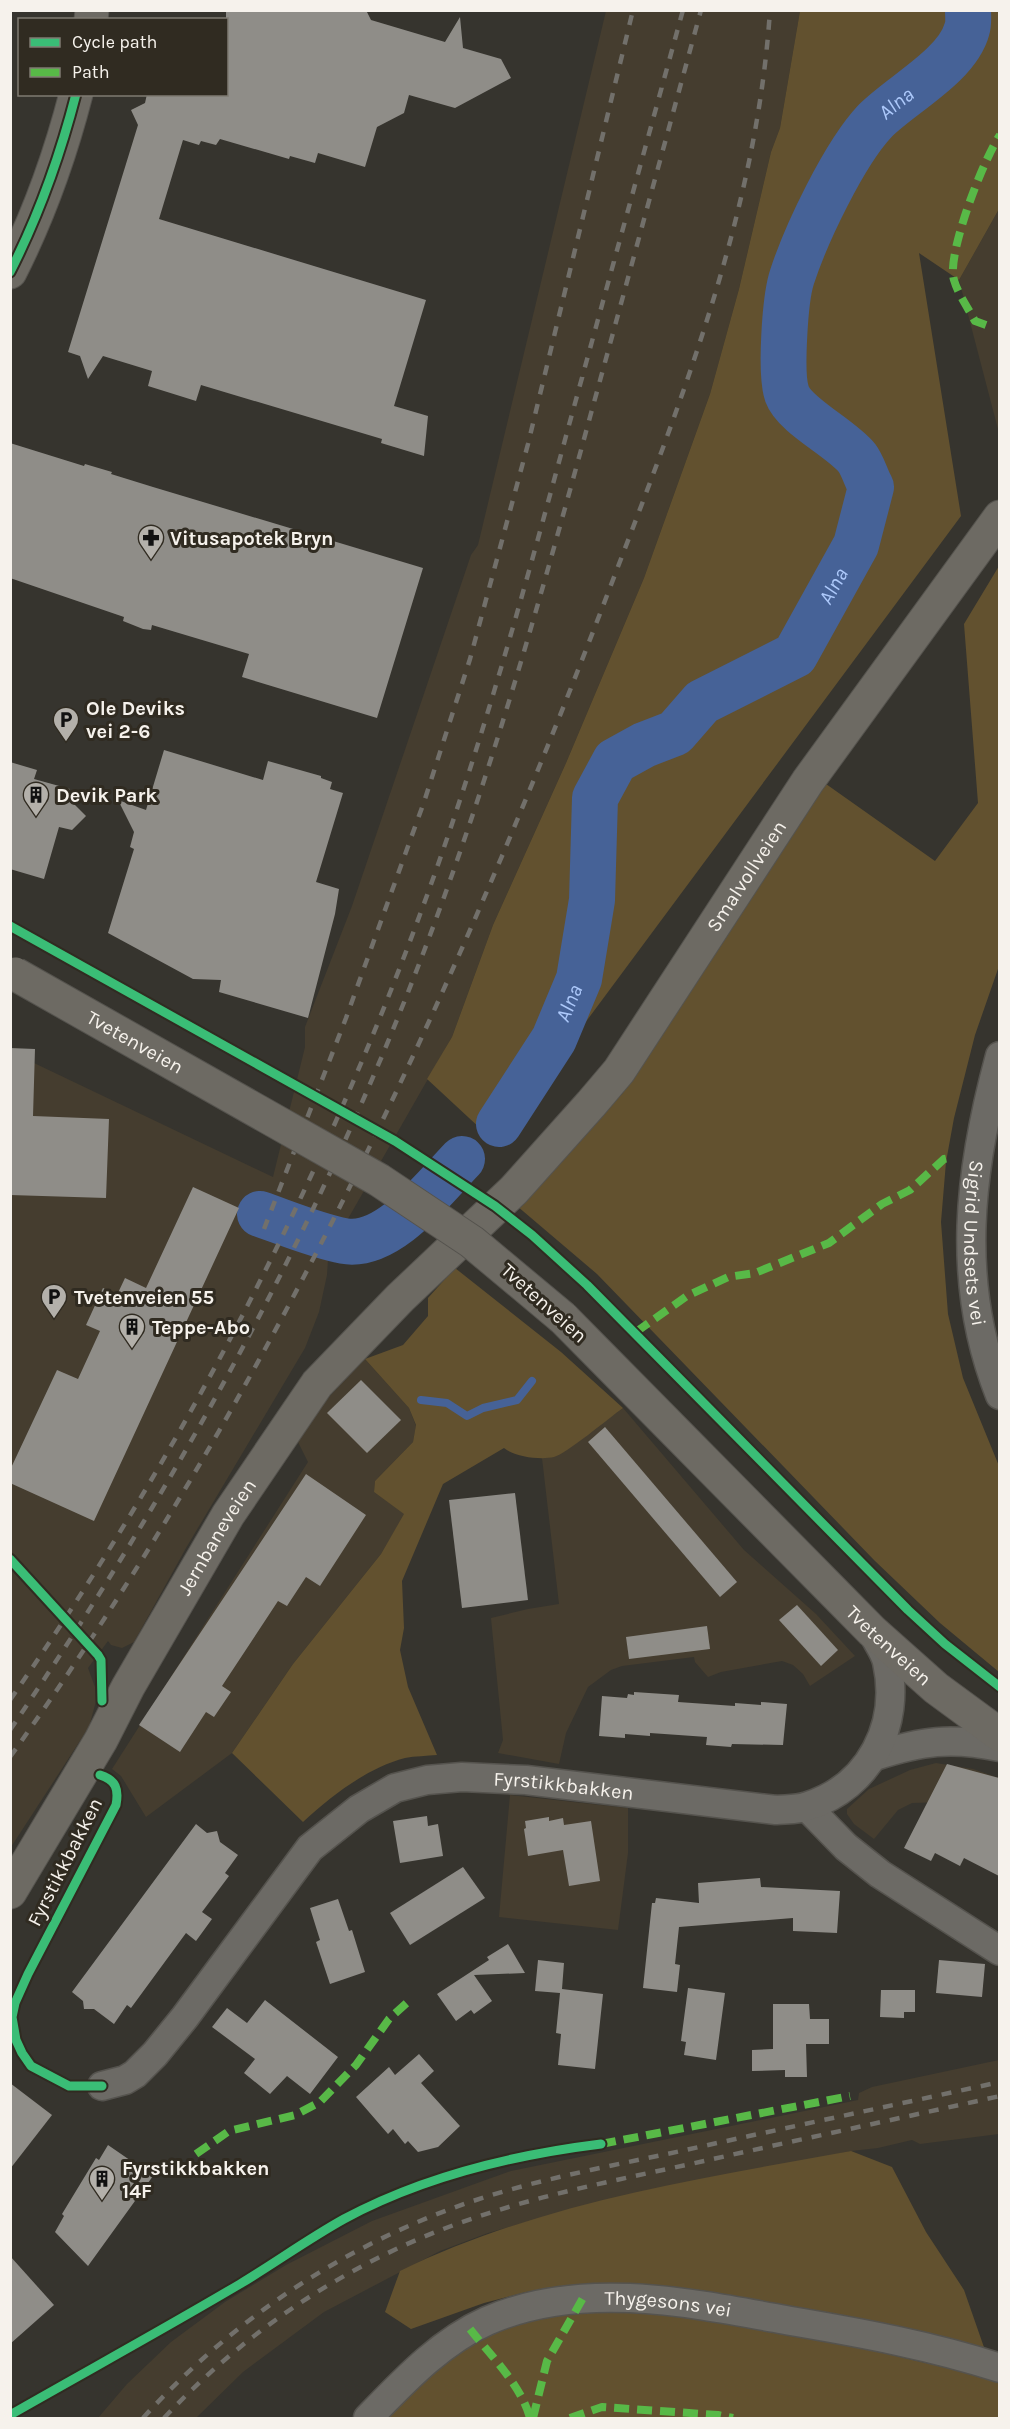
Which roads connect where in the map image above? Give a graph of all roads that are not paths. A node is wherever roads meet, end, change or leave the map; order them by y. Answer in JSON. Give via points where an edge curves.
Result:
{"nodes":[{"id":1,"x":75,"y":96,"type":"edge"},
{"id":2,"x":10,"y":272,"type":"edge"},
{"id":3,"x":999,"y":517,"type":"edge"},
{"id":4,"x":13,"y":973,"type":"edge"},
{"id":5,"x":999,"y":1056,"type":"edge"},
{"id":6,"x":479,"y":1224,"type":"joint"},
{"id":7,"x":999,"y":1395,"type":"edge"},
{"id":8,"x":872,"y":1631,"type":"junction"},
{"id":9,"x":999,"y":1735,"type":"edge"},
{"id":10,"x":999,"y":1747,"type":"edge"},
{"id":11,"x":875,"y":1756,"type":"junction"},
{"id":12,"x":807,"y":1807,"type":"junction"},
{"id":13,"x":10,"y":1892,"type":"edge"},
{"id":14,"x":999,"y":1951,"type":"edge"},
{"id":15,"x":102,"y":2086,"type":"dead end"},
{"id":16,"x":999,"y":2368,"type":"edge"},
{"id":17,"x":368,"y":2418,"type":"edge"}],
"edges":[{"from":1,"to":2,"type":"street","via":[[45,196]]},
{"from":3,"to":6,"type":"street","name":"Smalvollveien","via":[[808,781],[619,1071]]},
{"from":4,"to":8,"type":"street","name":"Tvetenveien","bridge":true,"via":[[379,1180],[472,1242],[563,1318]]},
{"from":5,"to":7,"type":"street","name":"Sigrid Undsets vei","via":[[978,1144],[970,1234],[983,1344]]},
{"from":6,"to":13,"type":"street","name":"Jernbaneveien","via":[[334,1364],[300,1406],[228,1515]]},
{"from":8,"to":9,"type":"street","name":"Tvetenveien","via":[[928,1683]]},
{"from":8,"to":11,"type":"street","name":"Fyrstikkbakken","via":[[887,1660],[891,1705]]},
{"from":10,"to":11,"type":"street","via":[[944,1740]]},
{"from":11,"to":12,"type":"street","name":"Fyrstikkbakken","via":[[847,1784]]},
{"from":12,"to":14,"type":"street","via":[[846,1847],[880,1874]]},
{"from":12,"to":15,"type":"street","name":"Fyrstikkbakken","via":[[746,1808],[490,1777],[427,1779],[395,1788],[366,1804],[310,1848],[155,2054],[135,2074]]},
{"from":16,"to":17,"type":"street","name":"Thygesons vei","via":[[934,2348],[720,2308],[583,2298],[522,2309],[457,2336],[398,2386]]}]}
